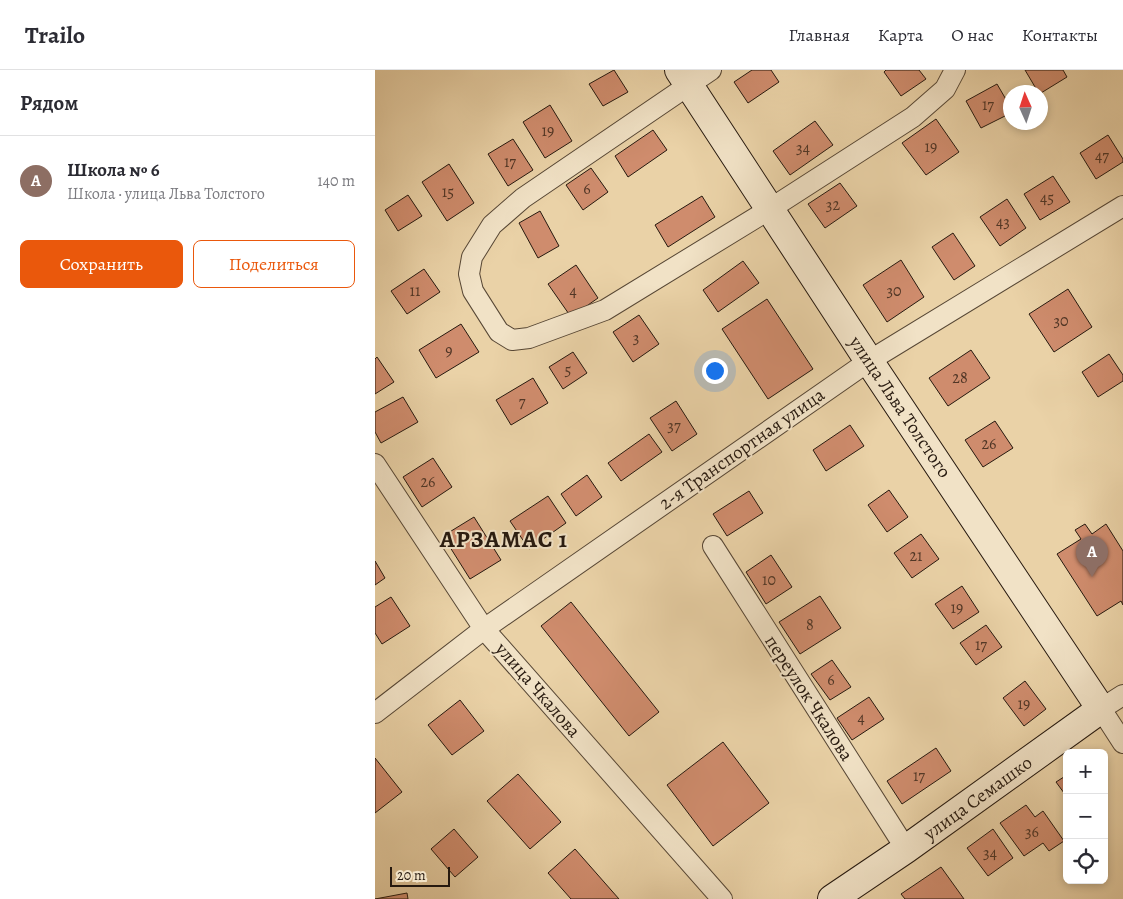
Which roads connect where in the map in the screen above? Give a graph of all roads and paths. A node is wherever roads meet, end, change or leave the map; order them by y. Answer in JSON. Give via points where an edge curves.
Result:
{"nodes":[{"id":1,"x":711,"y":70,"type":"edge"},
{"id":2,"x":955,"y":70,"type":"edge"},
{"id":3,"x":684,"y":77,"type":"edge"},
{"id":4,"x":1123,"y":206,"type":"edge"},
{"id":5,"x":770,"y":209,"type":"junction"},
{"id":6,"x":869,"y":361,"type":"junction"},
{"id":7,"x":375,"y":464,"type":"edge"},
{"id":8,"x":713,"y":546,"type":"dead end"},
{"id":9,"x":484,"y":629,"type":"junction"},
{"id":10,"x":1112,"y":702,"type":"edge"},
{"id":11,"x":375,"y":713,"type":"edge"},
{"id":12,"x":1123,"y":743,"type":"edge"},
{"id":13,"x":906,"y":849,"type":"junction"},
{"id":14,"x":722,"y":899,"type":"edge"},
{"id":15,"x":832,"y":899,"type":"edge"}],
"edges":[{"from":1,"to":3,"type":"street"},
{"from":2,"to":5,"type":"street","via":[[945,89],[913,117]]},
{"from":3,"to":5,"type":"street","name":"улица Льва Толстого"},
{"from":3,"to":5,"type":"street","via":[[491,225],[471,257],[469,274],[473,291],[499,332],[512,340],[529,338],[605,310]]},
{"from":4,"to":6,"type":"street","name":"2-я Транспортная улица"},
{"from":5,"to":6,"type":"street","name":"улица Льва Толстого"},
{"from":6,"to":9,"type":"street","name":"2-я Транспортная улица"},
{"from":6,"to":10,"type":"street","name":"улица Льва Толстого"},
{"from":7,"to":9,"type":"street","name":"улица Чкалова"},
{"from":8,"to":13,"type":"street","name":"переулок Чкалова"},
{"from":9,"to":11,"type":"street","name":"2-я Транспортная улица"},
{"from":9,"to":14,"type":"street","name":"улица Чкалова"},
{"from":10,"to":12,"type":"street","name":"улица Льва Толстого"},
{"from":10,"to":13,"type":"street","name":"улица Семашко"},
{"from":13,"to":15,"type":"street","name":"улица Семашко"}]}
